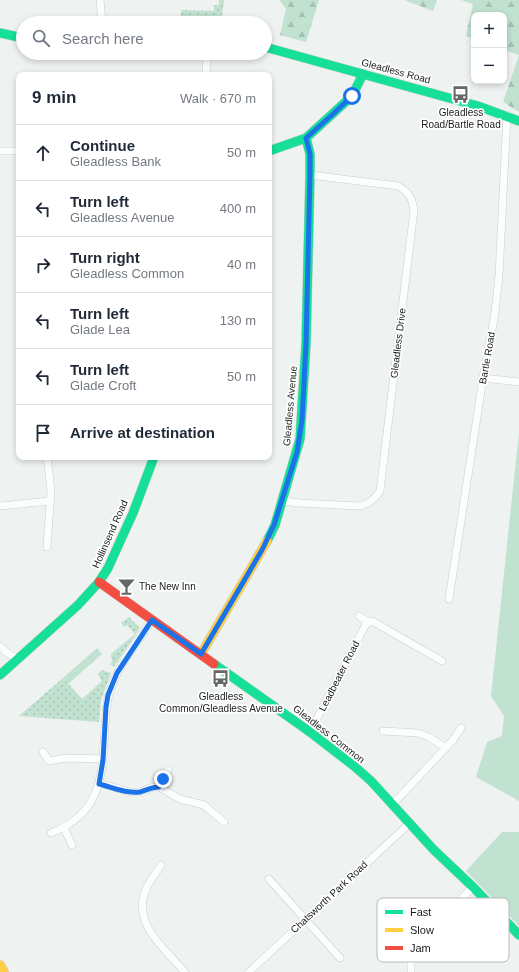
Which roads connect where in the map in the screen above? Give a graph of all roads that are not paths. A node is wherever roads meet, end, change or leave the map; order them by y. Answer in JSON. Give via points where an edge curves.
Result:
{"nodes":[{"id":1,"x":100,"y":0,"type":"edge"},
{"id":2,"x":101,"y":16,"type":"edge"},
{"id":3,"x":0,"y":33,"type":"edge"},
{"id":4,"x":16,"y":36,"type":"edge"},
{"id":5,"x":272,"y":49,"type":"edge"},
{"id":6,"x":207,"y":60,"type":"edge"},
{"id":7,"x":206,"y":72,"type":"edge"},
{"id":8,"x":363,"y":74,"type":"junction"},
{"id":9,"x":507,"y":115,"type":"junction"},
{"id":10,"x":519,"y":121,"type":"edge"},
{"id":11,"x":306,"y":138,"type":"junction"},
{"id":12,"x":272,"y":150,"type":"edge"},
{"id":13,"x":0,"y":151,"type":"edge"},
{"id":14,"x":16,"y":151,"type":"edge"},
{"id":15,"x":310,"y":175,"type":"junction"},
{"id":16,"x":483,"y":378,"type":"junction"},
{"id":17,"x":519,"y":382,"type":"edge"},
{"id":18,"x":47,"y":460,"type":"edge"},
{"id":19,"x":153,"y":460,"type":"edge"},
{"id":20,"x":50,"y":501,"type":"junction"},
{"id":21,"x":283,"y":501,"type":"junction"},
{"id":22,"x":0,"y":506,"type":"edge"},
{"id":23,"x":47,"y":546,"type":"dead end"},
{"id":24,"x":99,"y":582,"type":"junction"},
{"id":25,"x":449,"y":599,"type":"dead end"},
{"id":26,"x":358,"y":616,"type":"dead end"},
{"id":27,"x":152,"y":620,"type":"junction"},
{"id":28,"x":368,"y":622,"type":"junction"},
{"id":29,"x":0,"y":646,"type":"edge"},
{"id":30,"x":201,"y":654,"type":"junction"},
{"id":31,"x":17,"y":659,"type":"junction"},
{"id":32,"x":442,"y":661,"type":"dead end"},
{"id":33,"x":0,"y":675,"type":"edge"},
{"id":34,"x":461,"y":728,"type":"dead end"},
{"id":35,"x":383,"y":731,"type":"dead end"},
{"id":36,"x":310,"y":732,"type":"junction"},
{"id":37,"x":446,"y":748,"type":"junction"},
{"id":38,"x":43,"y":752,"type":"dead end"},
{"id":39,"x":103,"y":760,"type":"junction"},
{"id":40,"x":168,"y":770,"type":"dead end"},
{"id":41,"x":99,"y":784,"type":"junction"},
{"id":42,"x":159,"y":787,"type":"junction"},
{"id":43,"x":393,"y":804,"type":"junction"},
{"id":44,"x":224,"y":822,"type":"dead end"},
{"id":45,"x":410,"y":823,"type":"junction"},
{"id":46,"x":64,"y":828,"type":"junction"},
{"id":47,"x":51,"y":832,"type":"dead end"},
{"id":48,"x":72,"y":845,"type":"dead end"},
{"id":49,"x":162,"y":865,"type":"dead end"},
{"id":50,"x":270,"y":879,"type":"dead end"},
{"id":51,"x":473,"y":887,"type":"junction"},
{"id":52,"x":462,"y":898,"type":"edge"},
{"id":53,"x":484,"y":898,"type":"edge"},
{"id":54,"x":306,"y":919,"type":"junction"},
{"id":55,"x":509,"y":925,"type":"edge"},
{"id":56,"x":519,"y":935,"type":"edge"},
{"id":57,"x":340,"y":958,"type":"dead end"},
{"id":58,"x":0,"y":965,"type":"edge"},
{"id":59,"x":4,"y":972,"type":"edge"},
{"id":60,"x":185,"y":972,"type":"edge"},
{"id":61,"x":248,"y":972,"type":"edge"}],
"edges":[{"from":1,"to":2,"type":"street"},
{"from":3,"to":4,"type":"main road"},
{"from":5,"to":8,"type":"main road","name":"Gleadless Road"},
{"from":6,"to":7,"type":"street"},
{"from":8,"to":9,"type":"main road","name":"Gleadless Road"},
{"from":8,"to":11,"type":"main road","via":[[352,96]]},
{"from":9,"to":10,"type":"main road","name":"Gleadless Road"},
{"from":9,"to":16,"type":"street","name":"Bartle Road","via":[[499,275]]},
{"from":11,"to":12,"type":"main road"},
{"from":11,"to":15,"type":"main road","name":"Gleadless Avenue","via":[[310,154]]},
{"from":13,"to":14,"type":"street"},
{"from":15,"to":21,"type":"main road","name":"Gleadless Avenue","via":[[302,420],[297,452]]},
{"from":15,"to":21,"type":"street","name":"Gleadless Drive","via":[[398,186],[410,195],[414,210],[380,491],[371,502],[358,506]]},
{"from":16,"to":17,"type":"street"},
{"from":16,"to":25,"type":"street","name":"Bartle Road"},
{"from":18,"to":20,"type":"street"},
{"from":19,"to":24,"type":"main road","name":"Hollinsend Road","via":[[130,519]]},
{"from":20,"to":22,"type":"street"},
{"from":20,"to":23,"type":"street"},
{"from":21,"to":30,"type":"main road","name":"Gleadless Avenue","via":[[262,550]]},
{"from":24,"to":27,"type":"main road","name":"Gleadless Common"},
{"from":24,"to":31,"type":"main road","name":"Hollinsend Road","via":[[78,605]]},
{"from":26,"to":28,"type":"street"},
{"from":27,"to":30,"type":"main road","name":"Gleadless Common"},
{"from":27,"to":39,"type":"street","via":[[121,666],[108,695]]},
{"from":28,"to":32,"type":"street","via":[[372,621]]},
{"from":28,"to":36,"type":"street","name":"Leadbeater Road"},
{"from":29,"to":31,"type":"street"},
{"from":30,"to":36,"type":"main road","name":"Gleadless Common"},
{"from":31,"to":33,"type":"main road","name":"Hollinsend Road"},
{"from":34,"to":37,"type":"street"},
{"from":35,"to":37,"type":"street","via":[[418,733]]},
{"from":36,"to":43,"type":"main road","name":"Gleadless Common","via":[[354,766]]},
{"from":37,"to":43,"type":"street"},
{"from":38,"to":39,"type":"street","via":[[49,761],[66,758]]},
{"from":39,"to":41,"type":"street"},
{"from":40,"to":42,"type":"street"},
{"from":41,"to":42,"type":"street","via":[[130,792]]},
{"from":41,"to":46,"type":"street","via":[[82,814]]},
{"from":42,"to":44,"type":"street","via":[[180,799],[204,805]]},
{"from":43,"to":45,"type":"main road","name":"Gleadless Common"},
{"from":45,"to":51,"type":"main road","name":"Gleadless Common"},
{"from":45,"to":54,"type":"street","name":"Chatsworth Park Road"},
{"from":46,"to":47,"type":"street"},
{"from":46,"to":48,"type":"street"},
{"from":49,"to":60,"type":"street","via":[[146,890],[142,904],[143,918],[152,934]]},
{"from":50,"to":54,"type":"street"},
{"from":51,"to":52,"type":"street"},
{"from":51,"to":53,"type":"main road","name":"Gleadless Common"},
{"from":54,"to":57,"type":"street"},
{"from":54,"to":61,"type":"street","name":"Chatsworth Park Road"},
{"from":55,"to":56,"type":"main road","name":"Gleadless Common"},
{"from":58,"to":59,"type":"main road"}]}
